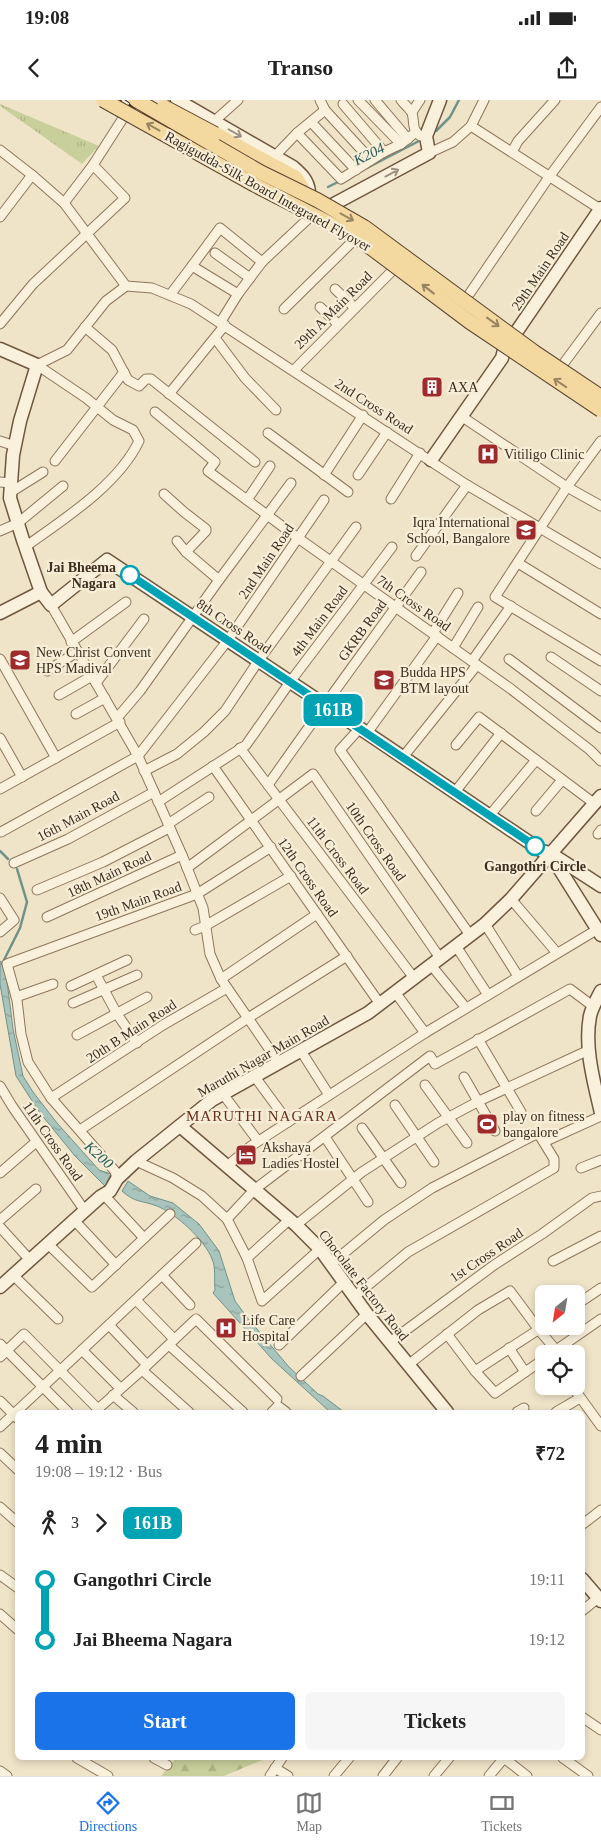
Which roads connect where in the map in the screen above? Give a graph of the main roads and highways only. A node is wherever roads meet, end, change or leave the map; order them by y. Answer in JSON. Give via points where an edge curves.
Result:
{"nodes":[{"id":1,"x":103,"y":100,"type":"edge"},
{"id":2,"x":144,"y":101,"type":"edge"},
{"id":3,"x":305,"y":190,"type":"road end"},
{"id":4,"x":600,"y":391,"type":"edge"},
{"id":5,"x":601,"y":410,"type":"edge"}],
"edges":[{"from":5,"to":1,"type":"main road","name":"Ragigudda-Silk Board Integrated Flyover","one_way":true,"bridge":true,"via":[[470,322],[358,238]]},
{"from":2,"to":3,"type":"main road","bridge":true,"via":[[162,106],[210,130],[296,178]]},
{"from":2,"to":4,"type":"main road","one_way":true,"bridge":true,"via":[[260,172],[364,227],[534,352]]}]}
